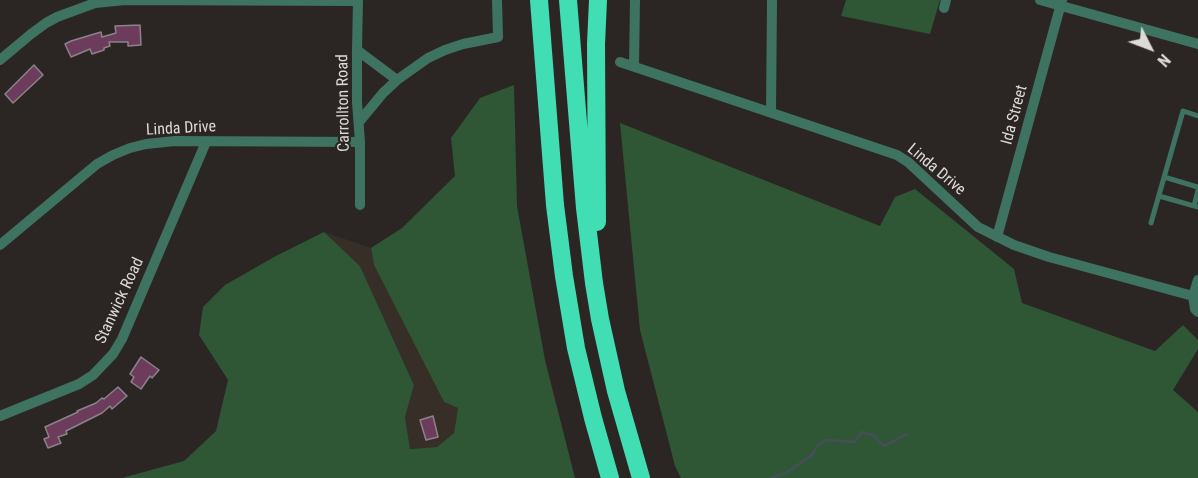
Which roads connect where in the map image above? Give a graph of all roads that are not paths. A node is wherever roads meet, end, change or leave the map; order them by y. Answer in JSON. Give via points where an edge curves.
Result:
{"nodes":[{"id":1,"x":497,"y":0,"type":"edge"},
{"id":2,"x":526,"y":0,"type":"edge"},
{"id":3,"x":539,"y":0,"type":"edge"},
{"id":4,"x":568,"y":0,"type":"edge"},
{"id":5,"x":598,"y":0,"type":"edge"},
{"id":6,"x":635,"y":0,"type":"edge"},
{"id":7,"x":772,"y":0,"type":"edge"},
{"id":8,"x":1040,"y":0,"type":"edge"},
{"id":9,"x":358,"y":1,"type":"edge"},
{"id":10,"x":1061,"y":3,"type":"edge"},
{"id":11,"x":1198,"y":44,"type":"edge"},
{"id":12,"x":357,"y":50,"type":"junction"},
{"id":13,"x":0,"y":60,"type":"edge"},
{"id":14,"x":620,"y":62,"type":"dead end"},
{"id":15,"x":634,"y":66,"type":"junction"},
{"id":16,"x":397,"y":80,"type":"junction"},
{"id":17,"x":771,"y":111,"type":"junction"},
{"id":18,"x":1198,"y":116,"type":"edge"},
{"id":19,"x":548,"y":119,"type":"junction"},
{"id":20,"x":359,"y":122,"type":"junction"},
{"id":21,"x":206,"y":142,"type":"junction"},
{"id":22,"x":360,"y":142,"type":"junction"},
{"id":23,"x":1164,"y":177,"type":"junction"},
{"id":24,"x":1198,"y":189,"type":"edge"},
{"id":25,"x":1159,"y":196,"type":"junction"},
{"id":26,"x":360,"y":204,"type":"dead end"},
{"id":27,"x":1196,"y":206,"type":"edge"},
{"id":28,"x":1151,"y":223,"type":"dead end"},
{"id":29,"x":997,"y":237,"type":"junction"},
{"id":30,"x":0,"y":245,"type":"edge"},
{"id":31,"x":1198,"y":280,"type":"edge"},
{"id":32,"x":1193,"y":296,"type":"junction"},
{"id":33,"x":1197,"y":310,"type":"edge"},
{"id":34,"x":600,"y":320,"type":"junction"},
{"id":35,"x":0,"y":416,"type":"edge"},
{"id":36,"x":610,"y":478,"type":"edge"},
{"id":37,"x":641,"y":478,"type":"edge"}],
"edges":[{"from":1,"to":16,"type":"street","via":[[498,37],[444,50]]},
{"from":2,"to":19,"type":"highway"},
{"from":3,"to":19,"type":"highway"},
{"from":4,"to":34,"type":"highway","via":[[585,208]]},
{"from":5,"to":34,"type":"highway"},
{"from":6,"to":15,"type":"street"},
{"from":7,"to":17,"type":"street"},
{"from":8,"to":10,"type":"street"},
{"from":9,"to":12,"type":"street","name":"Carrollton Road"},
{"from":9,"to":13,"type":"street","via":[[94,3],[46,23]]},
{"from":10,"to":11,"type":"street"},
{"from":10,"to":29,"type":"street","name":"Ida Street"},
{"from":12,"to":16,"type":"street"},
{"from":12,"to":20,"type":"street","name":"Carrollton Road"},
{"from":14,"to":15,"type":"street","name":"Linda Drive"},
{"from":15,"to":17,"type":"street","name":"Linda Drive"},
{"from":16,"to":20,"type":"street"},
{"from":17,"to":29,"type":"street","name":"Linda Drive","via":[[897,155],[978,226]]},
{"from":18,"to":23,"type":"lane","via":[[1183,111]]},
{"from":19,"to":36,"type":"highway","via":[[555,205],[576,348]]},
{"from":20,"to":22,"type":"street","name":"Carrollton Road"},
{"from":21,"to":22,"type":"street","name":"Linda Drive"},
{"from":21,"to":30,"type":"street","name":"Linda Drive","via":[[146,144],[113,155],[83,175]]},
{"from":21,"to":35,"type":"street","name":"Stanwick Road","via":[[113,354],[79,384]]},
{"from":22,"to":26,"type":"street","name":"Carrollton Road"},
{"from":23,"to":24,"type":"lane"},
{"from":23,"to":25,"type":"lane"},
{"from":24,"to":27,"type":"lane"},
{"from":25,"to":27,"type":"lane"},
{"from":25,"to":28,"type":"lane"},
{"from":29,"to":32,"type":"street","name":"Linda Drive","via":[[1048,257]]},
{"from":31,"to":32,"type":"street"},
{"from":32,"to":33,"type":"street"},
{"from":34,"to":37,"type":"highway"}]}
